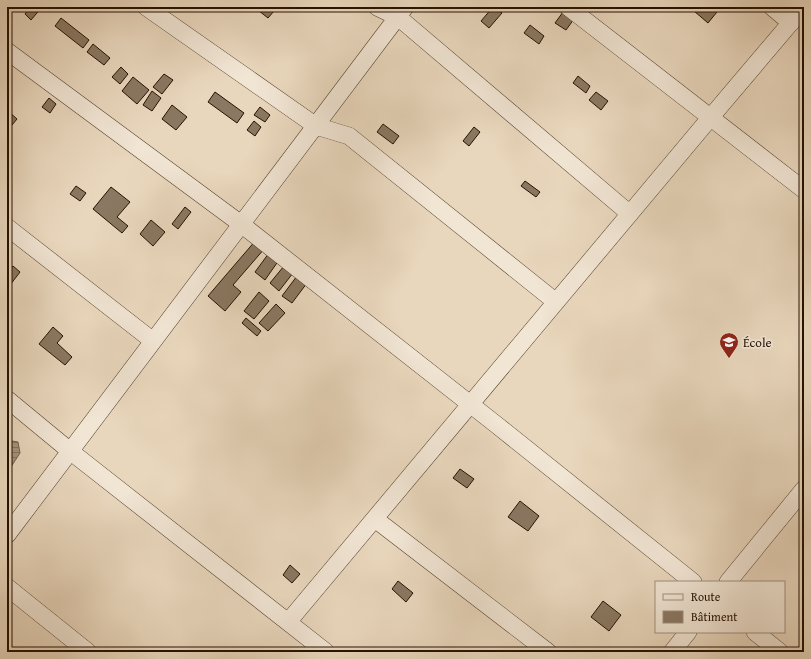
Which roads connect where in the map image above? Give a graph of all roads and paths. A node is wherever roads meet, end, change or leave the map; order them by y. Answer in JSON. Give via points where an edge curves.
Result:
{"nodes":[{"id":1,"x":146,"y":7,"type":"edge"},
{"id":2,"x":377,"y":7,"type":"edge"},
{"id":3,"x":568,"y":7,"type":"edge"},
{"id":4,"x":772,"y":7,"type":"edge"},
{"id":5,"x":804,"y":7,"type":"edge"},
{"id":6,"x":401,"y":12,"type":"edge"},
{"id":7,"x":791,"y":23,"type":"junction"},
{"id":8,"x":7,"y":51,"type":"edge"},
{"id":9,"x":710,"y":118,"type":"junction"},
{"id":10,"x":316,"y":126,"type":"junction"},
{"id":11,"x":804,"y":190,"type":"edge"},
{"id":12,"x":630,"y":214,"type":"junction"},
{"id":13,"x":241,"y":224,"type":"junction"},
{"id":14,"x":7,"y":227,"type":"edge"},
{"id":15,"x":556,"y":302,"type":"junction"},
{"id":16,"x":153,"y":341,"type":"junction"},
{"id":17,"x":7,"y":399,"type":"edge"},
{"id":18,"x":470,"y":405,"type":"junction"},
{"id":19,"x":70,"y":451,"type":"junction"},
{"id":20,"x":804,"y":489,"type":"edge"},
{"id":21,"x":375,"y":519,"type":"junction"},
{"id":22,"x":7,"y":535,"type":"edge"},
{"id":23,"x":692,"y":581,"type":"edge"},
{"id":24,"x":729,"y":581,"type":"edge"},
{"id":25,"x":7,"y":587,"type":"edge"},
{"id":26,"x":288,"y":622,"type":"junction"},
{"id":27,"x":687,"y":633,"type":"edge"},
{"id":28,"x":756,"y":633,"type":"edge"},
{"id":29,"x":88,"y":652,"type":"edge"},
{"id":30,"x":326,"y":652,"type":"edge"},
{"id":31,"x":548,"y":652,"type":"edge"},
{"id":32,"x":672,"y":652,"type":"edge"},
{"id":33,"x":780,"y":652,"type":"edge"}],
"edges":[{"from":1,"to":10,"type":"street"},
{"from":2,"to":6,"type":"street"},
{"from":3,"to":9,"type":"street"},
{"from":4,"to":7,"type":"street"},
{"from":5,"to":7,"type":"street"},
{"from":6,"to":10,"type":"street"},
{"from":6,"to":12,"type":"street"},
{"from":7,"to":9,"type":"street"},
{"from":8,"to":13,"type":"street"},
{"from":9,"to":11,"type":"street"},
{"from":9,"to":12,"type":"street"},
{"from":10,"to":13,"type":"street"},
{"from":10,"to":15,"type":"street","via":[[349,136]]},
{"from":12,"to":15,"type":"street"},
{"from":13,"to":16,"type":"street"},
{"from":13,"to":18,"type":"street"},
{"from":14,"to":16,"type":"street"},
{"from":15,"to":18,"type":"street"},
{"from":16,"to":19,"type":"street"},
{"from":17,"to":19,"type":"street"},
{"from":18,"to":21,"type":"street"},
{"from":18,"to":23,"type":"street"},
{"from":19,"to":22,"type":"street"},
{"from":19,"to":26,"type":"street"},
{"from":20,"to":24,"type":"street"},
{"from":21,"to":26,"type":"street"},
{"from":21,"to":31,"type":"street"},
{"from":25,"to":29,"type":"street"},
{"from":26,"to":30,"type":"street"},
{"from":27,"to":32,"type":"street"},
{"from":28,"to":33,"type":"street"}]}
